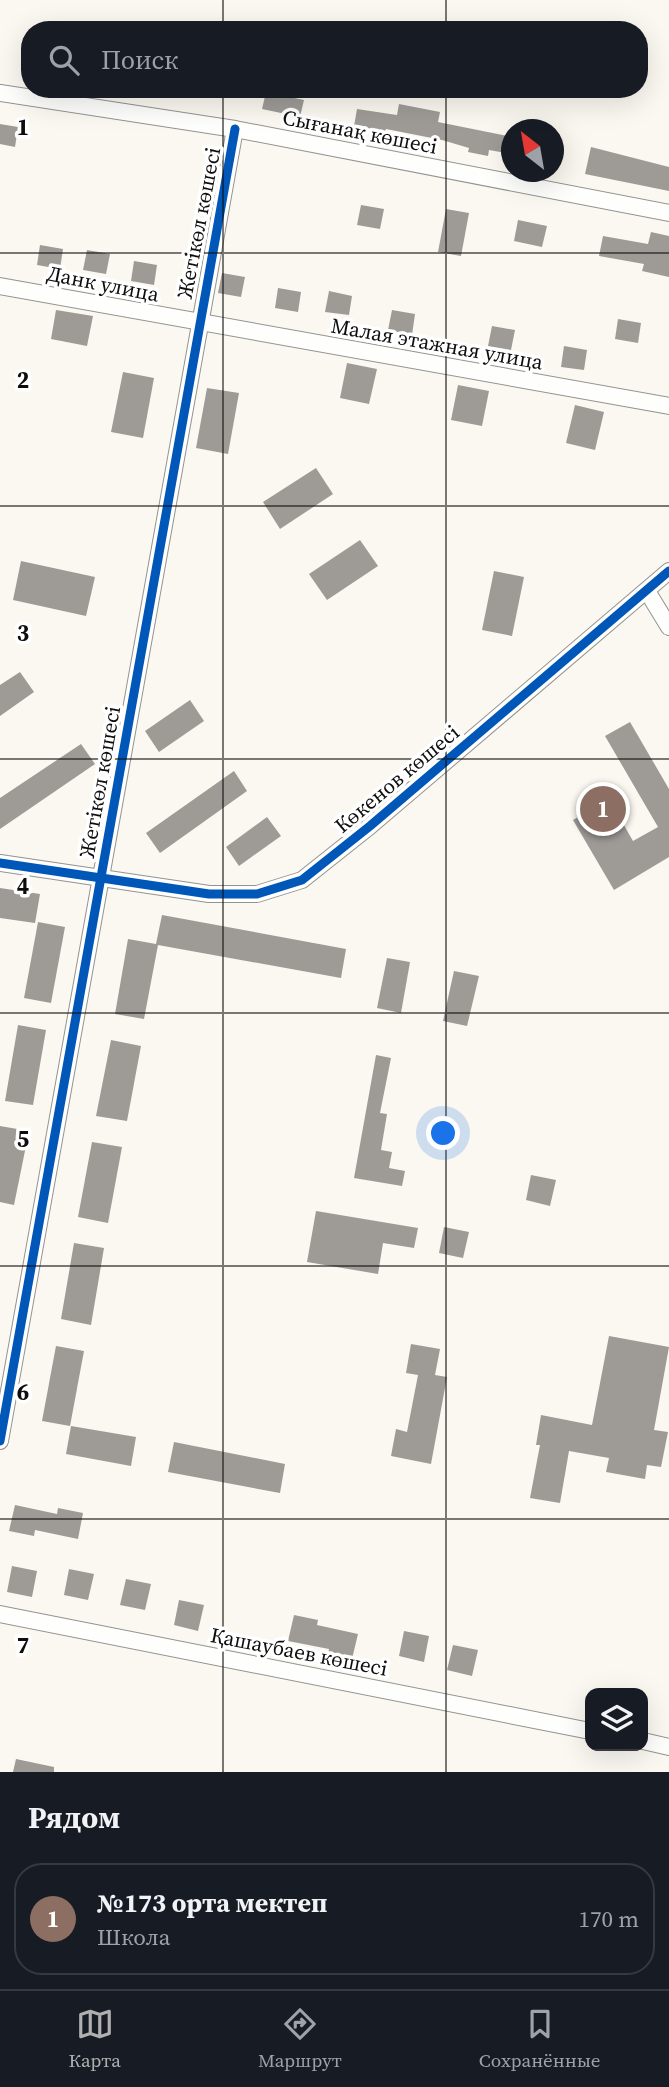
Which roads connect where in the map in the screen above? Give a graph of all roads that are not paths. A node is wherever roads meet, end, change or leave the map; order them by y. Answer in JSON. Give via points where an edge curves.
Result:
{"nodes":[{"id":1,"x":0,"y":93,"type":"edge"},
{"id":2,"x":21,"y":96,"type":"edge"},
{"id":3,"x":32,"y":98,"type":"edge"},
{"id":4,"x":234,"y":129,"type":"junction"},
{"id":5,"x":669,"y":213,"type":"edge"},
{"id":6,"x":0,"y":286,"type":"edge"},
{"id":7,"x":198,"y":323,"type":"junction"},
{"id":8,"x":669,"y":406,"type":"edge"},
{"id":9,"x":669,"y":571,"type":"edge"},
{"id":10,"x":647,"y":591,"type":"junction"},
{"id":11,"x":669,"y":627,"type":"edge"},
{"id":12,"x":0,"y":863,"type":"edge"},
{"id":13,"x":100,"y":877,"type":"junction"},
{"id":14,"x":0,"y":1441,"type":"edge"},
{"id":15,"x":0,"y":1614,"type":"edge"},
{"id":16,"x":585,"y":1730,"type":"edge"},
{"id":17,"x":648,"y":1742,"type":"edge"},
{"id":18,"x":669,"y":1747,"type":"edge"}],
"edges":[{"from":1,"to":2,"type":"street","name":"Сығанақ көшесі"},
{"from":3,"to":4,"type":"street","name":"Сығанақ көшесі"},
{"from":4,"to":5,"type":"street","name":"Сығанақ көшесі"},
{"from":4,"to":7,"type":"street","name":"Жетікөл көшесі"},
{"from":6,"to":7,"type":"street","name":"Данк улица"},
{"from":7,"to":8,"type":"street","name":"Малая этажная улица"},
{"from":7,"to":13,"type":"street","name":"Жетікөл көшесі"},
{"from":9,"to":10,"type":"street","name":"Көкенов көшесі"},
{"from":10,"to":11,"type":"street"},
{"from":10,"to":13,"type":"street","name":"Көкенов көшесі","via":[[302,880],[257,894],[209,894]]},
{"from":12,"to":13,"type":"street","name":"Көкенов көшесі"},
{"from":13,"to":14,"type":"street","name":"Жетікөл көшесі"},
{"from":15,"to":16,"type":"street","name":"Қашаубаев көшесі"},
{"from":17,"to":18,"type":"street"}]}
